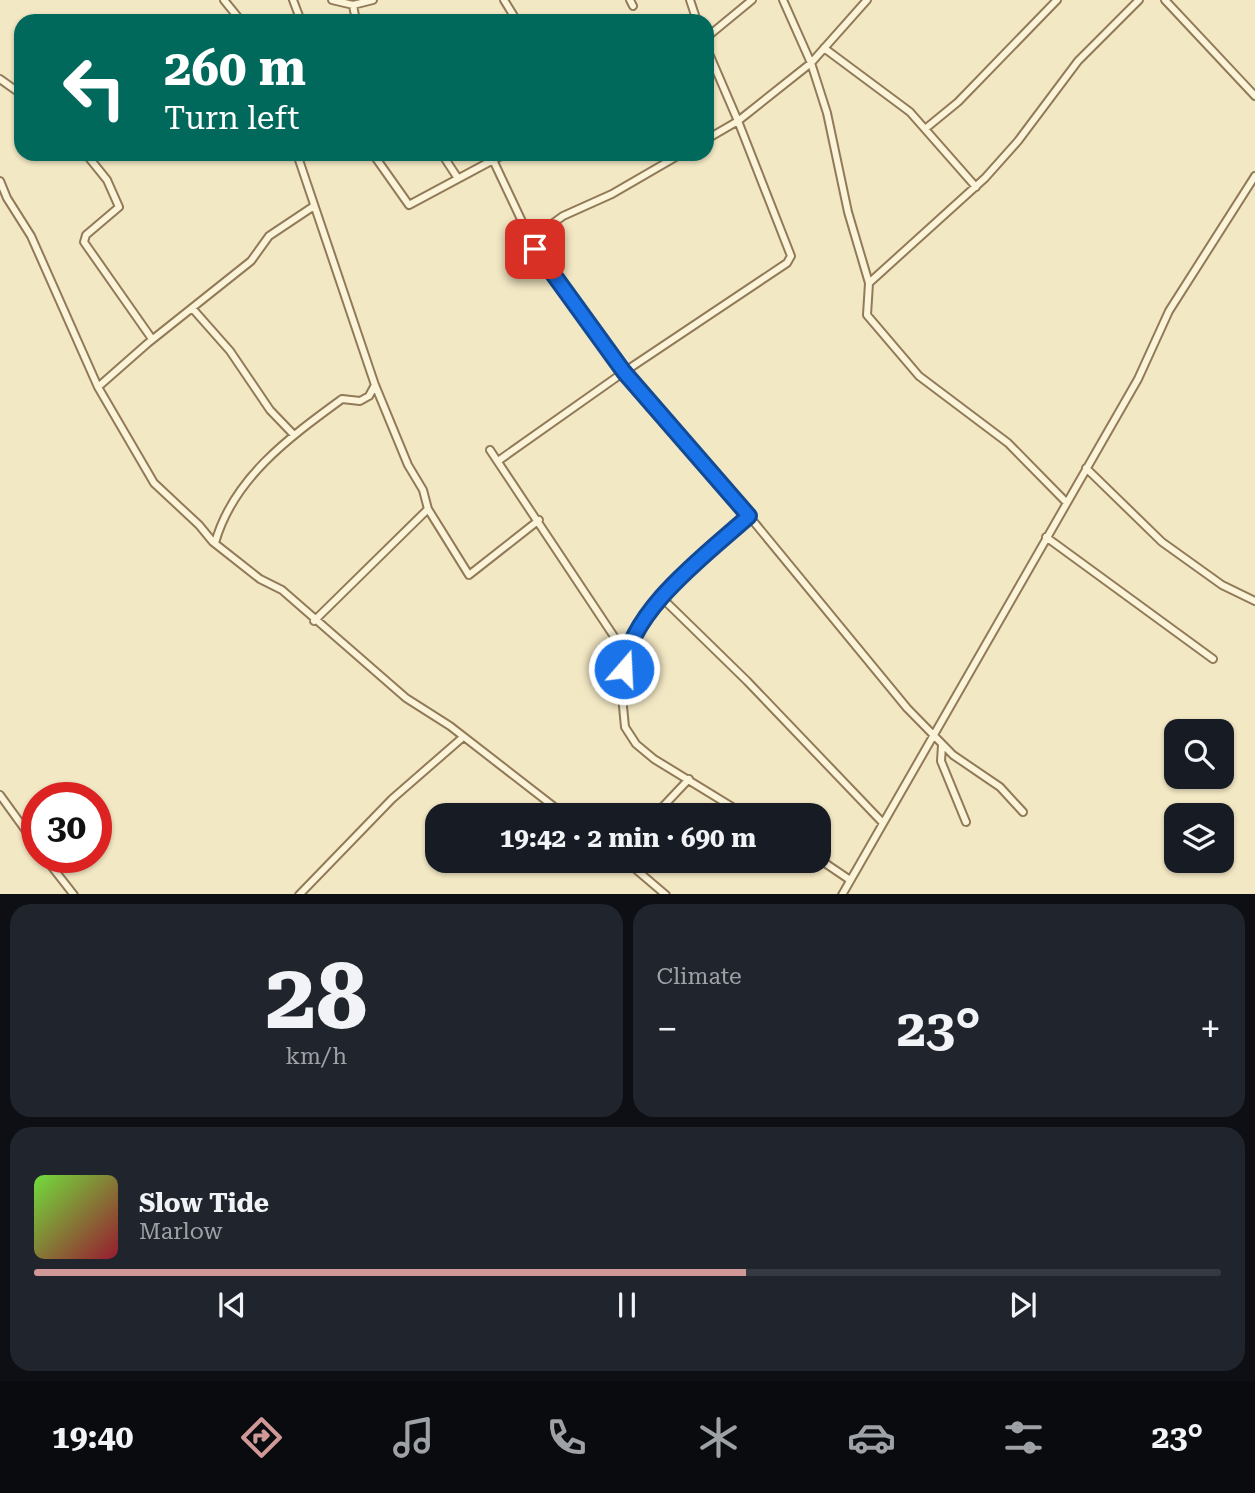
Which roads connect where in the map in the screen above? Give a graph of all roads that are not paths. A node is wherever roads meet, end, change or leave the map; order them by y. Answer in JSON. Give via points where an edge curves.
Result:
{"nodes":[{"id":1,"x":224,"y":0,"type":"edge"},
{"id":2,"x":332,"y":0,"type":"edge"},
{"id":3,"x":373,"y":0,"type":"edge"},
{"id":4,"x":752,"y":0,"type":"edge"},
{"id":5,"x":783,"y":0,"type":"edge"},
{"id":6,"x":867,"y":0,"type":"edge"},
{"id":7,"x":1057,"y":0,"type":"edge"},
{"id":8,"x":1139,"y":0,"type":"edge"},
{"id":9,"x":1165,"y":0,"type":"edge"},
{"id":10,"x":354,"y":5,"type":"junction"},
{"id":11,"x":235,"y":14,"type":"edge"},
{"id":12,"x":355,"y":14,"type":"edge"},
{"id":13,"x":714,"y":31,"type":"edge"},
{"id":14,"x":824,"y":48,"type":"junction"},
{"id":15,"x":811,"y":63,"type":"junction"},
{"id":16,"x":714,"y":67,"type":"edge"},
{"id":17,"x":1255,"y":96,"type":"edge"},
{"id":18,"x":738,"y":121,"type":"junction"},
{"id":19,"x":925,"y":129,"type":"junction"},
{"id":20,"x":714,"y":135,"type":"edge"},
{"id":21,"x":92,"y":161,"type":"edge"},
{"id":22,"x":299,"y":161,"type":"edge"},
{"id":23,"x":378,"y":161,"type":"edge"},
{"id":24,"x":447,"y":161,"type":"edge"},
{"id":25,"x":491,"y":161,"type":"edge"},
{"id":26,"x":493,"y":161,"type":"edge"},
{"id":27,"x":669,"y":161,"type":"edge"},
{"id":28,"x":1255,"y":176,"type":"edge"},
{"id":29,"x":457,"y":177,"type":"junction"},
{"id":30,"x":0,"y":181,"type":"edge"},
{"id":31,"x":976,"y":187,"type":"junction"},
{"id":32,"x":314,"y":206,"type":"junction"},
{"id":33,"x":535,"y":249,"type":"junction"},
{"id":34,"x":869,"y":283,"type":"junction"},
{"id":35,"x":192,"y":308,"type":"junction"},
{"id":36,"x":152,"y":340,"type":"junction"},
{"id":37,"x":624,"y":372,"type":"junction"},
{"id":38,"x":375,"y":385,"type":"junction"},
{"id":39,"x":98,"y":387,"type":"junction"},
{"id":40,"x":294,"y":435,"type":"junction"},
{"id":41,"x":490,"y":450,"type":"dead end"},
{"id":42,"x":498,"y":461,"type":"junction"},
{"id":43,"x":1086,"y":468,"type":"junction"},
{"id":44,"x":1066,"y":502,"type":"junction"},
{"id":45,"x":428,"y":509,"type":"junction"},
{"id":46,"x":749,"y":516,"type":"junction"},
{"id":47,"x":539,"y":520,"type":"junction"},
{"id":48,"x":1046,"y":537,"type":"junction"},
{"id":49,"x":215,"y":543,"type":"junction"},
{"id":50,"x":662,"y":598,"type":"junction"},
{"id":51,"x":1255,"y":601,"type":"edge"},
{"id":52,"x":314,"y":621,"type":"junction"},
{"id":53,"x":625,"y":653,"type":"junction"},
{"id":54,"x":1213,"y":659,"type":"dead end"},
{"id":55,"x":933,"y":737,"type":"junction"},
{"id":56,"x":462,"y":738,"type":"junction"},
{"id":57,"x":942,"y":745,"type":"junction"},
{"id":58,"x":689,"y":779,"type":"junction"},
{"id":59,"x":0,"y":795,"type":"edge"},
{"id":60,"x":549,"y":803,"type":"edge"},
{"id":61,"x":666,"y":803,"type":"edge"},
{"id":62,"x":727,"y":803,"type":"edge"},
{"id":63,"x":1023,"y":812,"type":"dead end"},
{"id":64,"x":882,"y":822,"type":"junction"},
{"id":65,"x":966,"y":822,"type":"dead end"},
{"id":66,"x":21,"y":824,"type":"edge"},
{"id":67,"x":831,"y":867,"type":"edge"},
{"id":68,"x":57,"y":873,"type":"edge"},
{"id":69,"x":641,"y":873,"type":"edge"},
{"id":70,"x":850,"y":880,"type":"junction"},
{"id":71,"x":74,"y":894,"type":"edge"},
{"id":72,"x":299,"y":894,"type":"edge"},
{"id":73,"x":666,"y":894,"type":"edge"},
{"id":74,"x":842,"y":894,"type":"edge"}],
"edges":[{"from":1,"to":11,"type":"street"},
{"from":2,"to":10,"type":"street"},
{"from":3,"to":10,"type":"street"},
{"from":4,"to":13,"type":"street"},
{"from":5,"to":15,"type":"street"},
{"from":6,"to":14,"type":"street"},
{"from":7,"to":19,"type":"street","via":[[958,102]]},
{"from":8,"to":31,"type":"street","via":[[1078,61],[1018,141]]},
{"from":9,"to":17,"type":"street"},
{"from":10,"to":12,"type":"street"},
{"from":14,"to":15,"type":"street"},
{"from":14,"to":19,"type":"street","via":[[910,112]]},
{"from":15,"to":18,"type":"street"},
{"from":15,"to":34,"type":"street"},
{"from":16,"to":18,"type":"street"},
{"from":18,"to":20,"type":"street"},
{"from":18,"to":37,"type":"street","via":[[792,256]]},
{"from":19,"to":31,"type":"street"},
{"from":21,"to":36,"type":"street","via":[[119,207],[86,235],[84,242]]},
{"from":22,"to":32,"type":"street"},
{"from":23,"to":29,"type":"street","via":[[409,205]]},
{"from":24,"to":29,"type":"street"},
{"from":25,"to":29,"type":"street"},
{"from":26,"to":33,"type":"street"},
{"from":27,"to":33,"type":"street","via":[[552,223]]},
{"from":28,"to":43,"type":"street","via":[[1169,311],[1138,379]]},
{"from":30,"to":39,"type":"street","via":[[31,236]]},
{"from":31,"to":34,"type":"street"},
{"from":32,"to":35,"type":"street","via":[[268,236],[251,261]]},
{"from":32,"to":38,"type":"street"},
{"from":33,"to":37,"type":"street"},
{"from":34,"to":44,"type":"street","via":[[867,315],[904,360],[929,386],[1015,449]]},
{"from":35,"to":36,"type":"street"},
{"from":35,"to":40,"type":"street"},
{"from":36,"to":39,"type":"street"},
{"from":37,"to":42,"type":"street"},
{"from":37,"to":46,"type":"street"},
{"from":38,"to":40,"type":"street","via":[[369,396],[360,401],[342,399]]},
{"from":38,"to":45,"type":"street"},
{"from":39,"to":49,"type":"street","via":[[154,483]]},
{"from":40,"to":49,"type":"street","via":[[264,461],[243,488]]},
{"from":41,"to":42,"type":"street"},
{"from":42,"to":47,"type":"street"},
{"from":43,"to":44,"type":"street"},
{"from":43,"to":51,"type":"street","via":[[1161,542],[1222,586]]},
{"from":44,"to":48,"type":"street"},
{"from":45,"to":47,"type":"street","via":[[469,575]]},
{"from":45,"to":52,"type":"street"},
{"from":46,"to":50,"type":"street"},
{"from":46,"to":55,"type":"street"},
{"from":47,"to":53,"type":"street"},
{"from":48,"to":54,"type":"street"},
{"from":48,"to":55,"type":"street"},
{"from":49,"to":52,"type":"street","via":[[260,579],[282,590]]},
{"from":50,"to":53,"type":"street"},
{"from":50,"to":64,"type":"street"},
{"from":52,"to":56,"type":"street"},
{"from":53,"to":58,"type":"street","via":[[625,727],[654,759]]},
{"from":55,"to":57,"type":"street"},
{"from":55,"to":64,"type":"street"},
{"from":56,"to":60,"type":"street"},
{"from":56,"to":72,"type":"street","via":[[409,783]]},
{"from":57,"to":63,"type":"street","via":[[1000,787]]},
{"from":57,"to":65,"type":"street","via":[[941,761]]},
{"from":58,"to":61,"type":"street"},
{"from":58,"to":62,"type":"street"},
{"from":59,"to":66,"type":"street"},
{"from":64,"to":70,"type":"street"},
{"from":67,"to":70,"type":"street"},
{"from":68,"to":71,"type":"street"},
{"from":69,"to":73,"type":"street"},
{"from":70,"to":74,"type":"street"}]}
